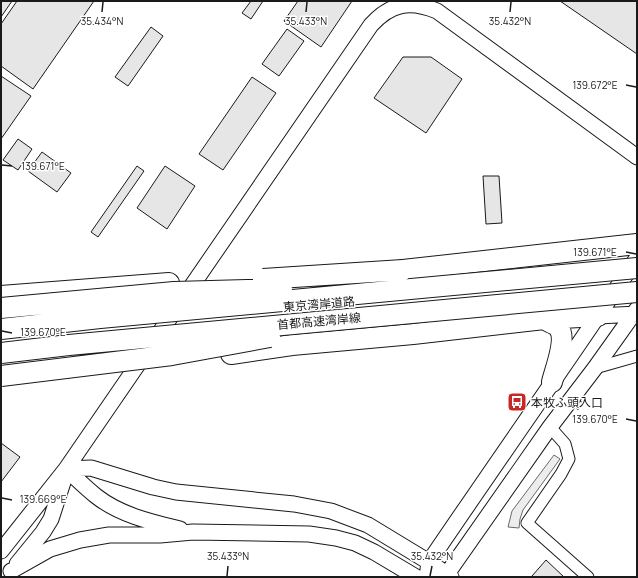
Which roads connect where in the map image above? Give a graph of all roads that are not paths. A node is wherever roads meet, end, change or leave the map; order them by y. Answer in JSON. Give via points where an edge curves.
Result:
{"nodes":[{"id":1,"x":637,"y":157,"type":"edge"},
{"id":2,"x":637,"y":244,"type":"edge"},
{"id":3,"x":637,"y":258,"type":"edge"},
{"id":4,"x":637,"y":268,"type":"edge"},
{"id":5,"x":637,"y":275,"type":"edge"},
{"id":6,"x":169,"y":283,"type":"junction"},
{"id":7,"x":637,"y":285,"type":"edge"},
{"id":8,"x":436,"y":286,"type":"junction"},
{"id":9,"x":637,"y":292,"type":"edge"},
{"id":10,"x":1,"y":296,"type":"edge"},
{"id":11,"x":1,"y":308,"type":"edge"},
{"id":12,"x":406,"y":312,"type":"junction"},
{"id":13,"x":636,"y":312,"type":"edge"},
{"id":14,"x":1,"y":313,"type":"edge"},
{"id":15,"x":598,"y":316,"type":"junction"},
{"id":16,"x":544,"y":319,"type":"junction"},
{"id":17,"x":1,"y":329,"type":"edge"},
{"id":18,"x":1,"y":335,"type":"edge"},
{"id":19,"x":1,"y":346,"type":"edge"},
{"id":20,"x":1,"y":353,"type":"edge"},
{"id":21,"x":231,"y":354,"type":"junction"},
{"id":22,"x":637,"y":356,"type":"edge"},
{"id":23,"x":1,"y":363,"type":"edge"},
{"id":24,"x":595,"y":368,"type":"junction"},
{"id":25,"x":1,"y":376,"type":"edge"},
{"id":26,"x":552,"y":382,"type":"junction"},
{"id":27,"x":1,"y":388,"type":"edge"},
{"id":28,"x":550,"y":427,"type":"junction"},
{"id":29,"x":66,"y":469,"type":"junction"},
{"id":30,"x":192,"y":532,"type":"junction"},
{"id":31,"x":1,"y":551,"type":"edge"},
{"id":32,"x":429,"y":562,"type":"junction"},
{"id":33,"x":8,"y":574,"type":"edge"},
{"id":34,"x":446,"y":576,"type":"edge"},
{"id":35,"x":416,"y":577,"type":"edge"},
{"id":36,"x":427,"y":577,"type":"edge"},
{"id":37,"x":588,"y":577,"type":"edge"}],
"edges":[{"from":1,"to":29,"type":"street","via":[[437,11],[428,6],[411,3],[396,5],[371,25]]},
{"from":2,"to":6,"type":"highway","bridge":true,"via":[[403,270]]},
{"from":3,"to":15,"type":"street"},
{"from":4,"to":8,"type":"highway","name":"首都高速湾岸線","bridge":true},
{"from":5,"to":18,"type":"highway","name":"東京湾岸道路"},
{"from":6,"to":10,"type":"highway"},
{"from":6,"to":14,"type":"highway","bridge":true},
{"from":7,"to":19,"type":"highway","name":"東京湾岸道路"},
{"from":8,"to":11,"type":"highway","bridge":true,"via":[[192,291]]},
{"from":8,"to":17,"type":"highway","name":"首都高速湾岸線","bridge":true},
{"from":9,"to":12,"type":"highway","name":"首都高速湾岸線","bridge":true},
{"from":12,"to":20,"type":"highway","name":"首都高速湾岸線","bridge":true,"via":[[69,344]]},
{"from":12,"to":25,"type":"highway","bridge":true,"via":[[172,355]]},
{"from":13,"to":15,"type":"street"},
{"from":13,"to":24,"type":"street"},
{"from":15,"to":16,"type":"highway"},
{"from":15,"to":26,"type":"street"},
{"from":16,"to":21,"type":"highway","via":[[292,345]]},
{"from":16,"to":26,"type":"highway","via":[[558,327],[562,334],[562,344]]},
{"from":21,"to":23,"type":"highway","bridge":true},
{"from":21,"to":27,"type":"highway"},
{"from":22,"to":24,"type":"street"},
{"from":24,"to":28,"type":"street"},
{"from":26,"to":32,"type":"street"},
{"from":28,"to":34,"type":"street"},
{"from":28,"to":37,"type":"street","via":[[565,444],[569,459],[526,523]]},
{"from":29,"to":30,"type":"street","via":[[97,497],[124,512],[140,519]]},
{"from":29,"to":31,"type":"street"},
{"from":29,"to":32,"type":"street","via":[[91,468],[176,492],[294,504],[325,510],[368,525]]},
{"from":29,"to":33,"type":"street","via":[[51,519]]},
{"from":30,"to":33,"type":"street","via":[[109,535],[80,540],[50,550]]},
{"from":30,"to":35,"type":"street","via":[[310,534],[336,538],[360,545]]},
{"from":32,"to":34,"type":"street"},
{"from":32,"to":36,"type":"street"}]}
